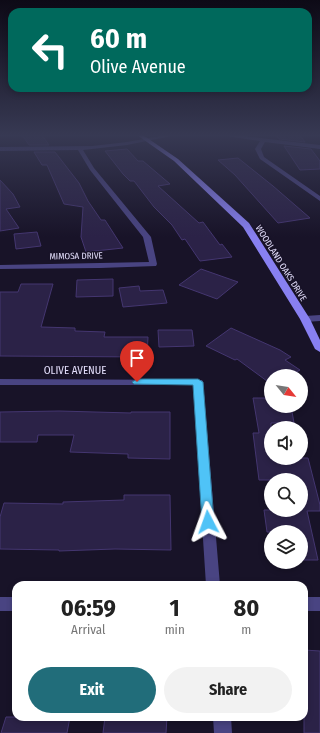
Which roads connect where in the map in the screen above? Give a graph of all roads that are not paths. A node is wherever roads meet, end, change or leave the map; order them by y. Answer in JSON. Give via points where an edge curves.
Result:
{"nodes":[{"id":1,"x":92,"y":169,"type":"edge"},
{"id":2,"x":186,"y":169,"type":"edge"},
{"id":3,"x":277,"y":169,"type":"edge"},
{"id":4,"x":320,"y":200,"type":"edge"},
{"id":5,"x":0,"y":267,"type":"edge"},
{"id":6,"x":320,"y":318,"type":"edge"},
{"id":7,"x":305,"y":319,"type":"junction"},
{"id":8,"x":320,"y":349,"type":"edge"},
{"id":9,"x":0,"y":382,"type":"edge"},
{"id":10,"x":213,"y":581,"type":"edge"},
{"id":11,"x":0,"y":604,"type":"edge"},
{"id":12,"x":12,"y":604,"type":"edge"},
{"id":13,"x":308,"y":604,"type":"edge"},
{"id":14,"x":320,"y":604,"type":"edge"},
{"id":15,"x":222,"y":721,"type":"edge"},
{"id":16,"x":223,"y":733,"type":"edge"}],
"edges":[{"from":1,"to":5,"type":"street","name":"MIMOSA DRIVE","via":[[147,237],[153,264]]},
{"from":2,"to":7,"type":"street","name":"WOODLAND OAKS DRIVE","via":[[246,225]]},
{"from":3,"to":4,"type":"street"},
{"from":6,"to":7,"type":"street"},
{"from":7,"to":8,"type":"street","name":"WOODLAND OAKS DRIVE"},
{"from":9,"to":10,"type":"street","name":"OLIVE AVENUE","via":[[198,382]]},
{"from":11,"to":12,"type":"street"},
{"from":13,"to":14,"type":"street"},
{"from":15,"to":16,"type":"street"}]}
